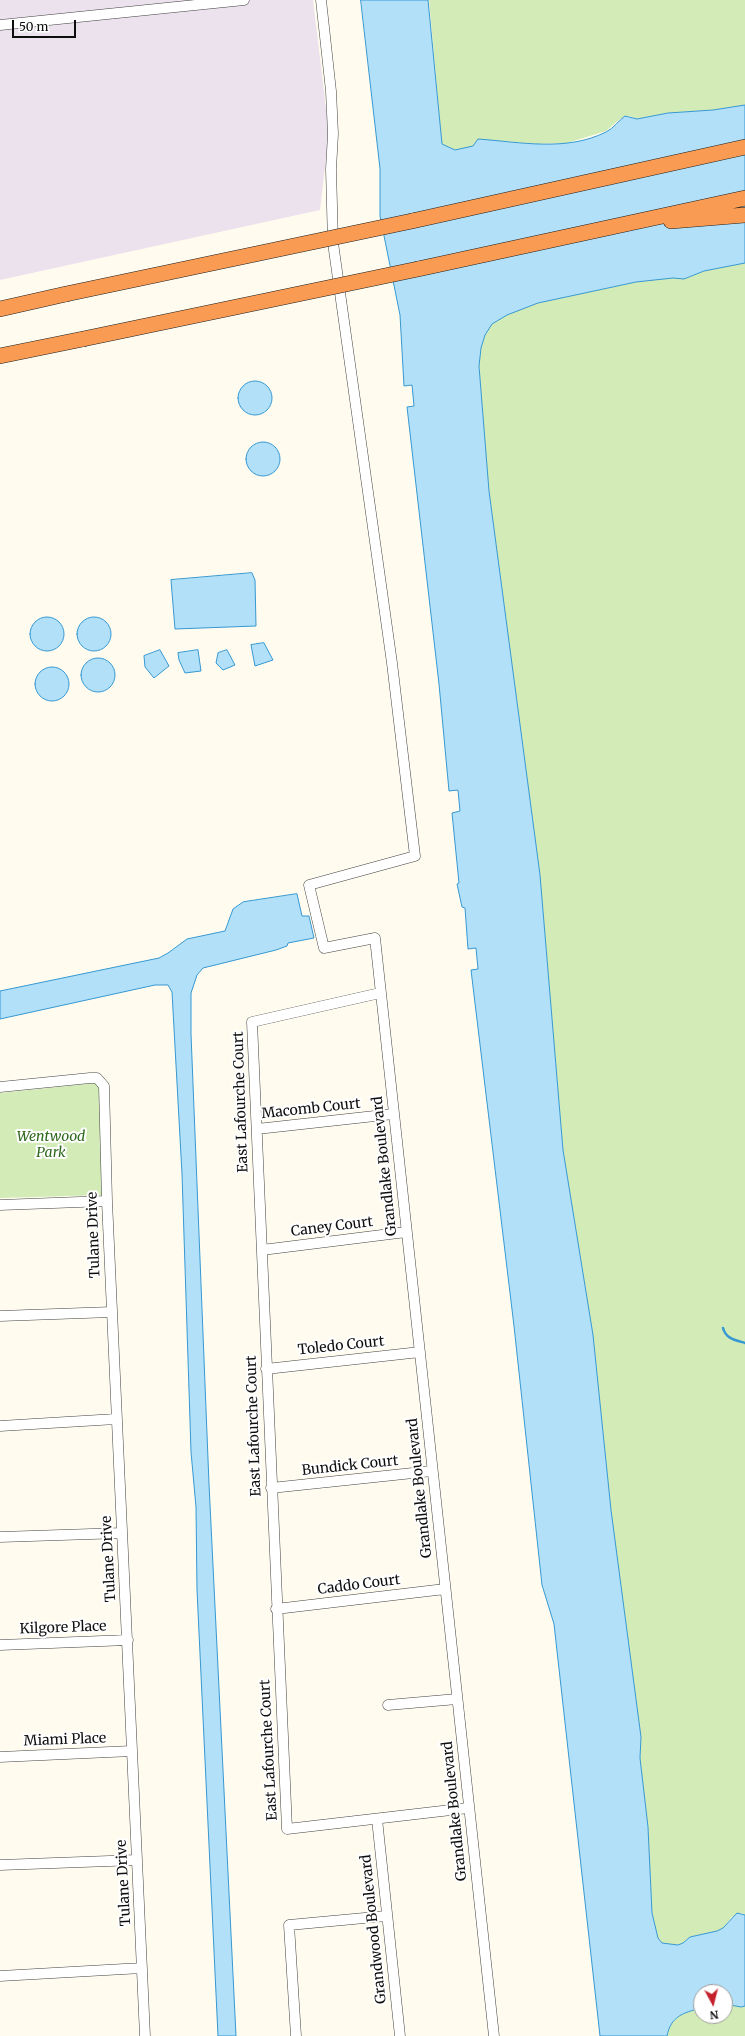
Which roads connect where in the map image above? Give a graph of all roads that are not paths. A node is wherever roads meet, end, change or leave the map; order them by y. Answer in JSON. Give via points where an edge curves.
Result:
{"nodes":[{"id":1,"x":244,"y":0,"type":"edge"},
{"id":2,"x":321,"y":0,"type":"edge"},
{"id":3,"x":0,"y":25,"type":"edge"},
{"id":4,"x":745,"y":147,"type":"edge"},
{"id":5,"x":745,"y":198,"type":"edge"},
{"id":6,"x":745,"y":215,"type":"edge"},
{"id":7,"x":648,"y":218,"type":"junction"},
{"id":8,"x":0,"y":309,"type":"edge"},
{"id":9,"x":0,"y":356,"type":"edge"},
{"id":10,"x":380,"y":993,"type":"junction"},
{"id":11,"x":0,"y":1087,"type":"edge"},
{"id":12,"x":393,"y":1114,"type":"junction"},
{"id":13,"x":256,"y":1129,"type":"junction"},
{"id":14,"x":107,"y":1201,"type":"junction"},
{"id":15,"x":0,"y":1205,"type":"edge"},
{"id":16,"x":406,"y":1232,"type":"junction"},
{"id":17,"x":262,"y":1250,"type":"junction"},
{"id":18,"x":112,"y":1312,"type":"junction"},
{"id":19,"x":0,"y":1316,"type":"edge"},
{"id":20,"x":420,"y":1352,"type":"junction"},
{"id":21,"x":266,"y":1369,"type":"junction"},
{"id":22,"x":116,"y":1419,"type":"junction"},
{"id":23,"x":0,"y":1426,"type":"edge"},
{"id":24,"x":432,"y":1471,"type":"junction"},
{"id":25,"x":271,"y":1488,"type":"junction"},
{"id":26,"x":122,"y":1533,"type":"junction"},
{"id":27,"x":0,"y":1537,"type":"edge"},
{"id":28,"x":445,"y":1589,"type":"junction"},
{"id":29,"x":276,"y":1609,"type":"junction"},
{"id":30,"x":128,"y":1640,"type":"junction"},
{"id":31,"x":0,"y":1645,"type":"edge"},
{"id":32,"x":457,"y":1699,"type":"junction"},
{"id":33,"x":388,"y":1705,"type":"dead end"},
{"id":34,"x":132,"y":1752,"type":"junction"},
{"id":35,"x":0,"y":1757,"type":"edge"},
{"id":36,"x":468,"y":1808,"type":"junction"},
{"id":37,"x":377,"y":1819,"type":"junction"},
{"id":38,"x":137,"y":1860,"type":"junction"},
{"id":39,"x":0,"y":1866,"type":"edge"},
{"id":40,"x":386,"y":1916,"type":"junction"},
{"id":41,"x":142,"y":1968,"type":"junction"},
{"id":42,"x":0,"y":1976,"type":"edge"},
{"id":43,"x":145,"y":2036,"type":"edge"},
{"id":44,"x":296,"y":2036,"type":"edge"},
{"id":45,"x":400,"y":2036,"type":"edge"},
{"id":46,"x":494,"y":2036,"type":"edge"}],
"edges":[{"from":1,"to":3,"type":"street"},
{"from":2,"to":10,"type":"street","name":"Grandlake Boulevard","via":[[331,91],[333,243],[392,663],[415,856],[309,885],[324,948],[375,938]]},
{"from":4,"to":8,"type":"highway","bridge":true},
{"from":5,"to":7,"type":"highway"},
{"from":6,"to":7,"type":"highway","via":[[662,222]]},
{"from":7,"to":9,"type":"highway","bridge":true},
{"from":10,"to":12,"type":"street","name":"Grandlake Boulevard"},
{"from":10,"to":13,"type":"street","name":"East Lafourche Court","via":[[252,1022]]},
{"from":11,"to":14,"type":"street","name":"Tulane Drive","via":[[90,1078],[102,1081],[105,1092]]},
{"from":12,"to":13,"type":"street","name":"Macomb Court"},
{"from":12,"to":16,"type":"street","name":"Grandlake Boulevard"},
{"from":13,"to":17,"type":"street","name":"East Lafourche Court"},
{"from":14,"to":15,"type":"street"},
{"from":14,"to":18,"type":"street","name":"Tulane Drive"},
{"from":16,"to":17,"type":"street","name":"Caney Court"},
{"from":16,"to":20,"type":"street","name":"Grandlake Boulevard"},
{"from":17,"to":21,"type":"street","name":"East Lafourche Court"},
{"from":18,"to":19,"type":"street"},
{"from":18,"to":22,"type":"street","name":"Tulane Drive"},
{"from":20,"to":21,"type":"street","name":"Toledo Court"},
{"from":20,"to":24,"type":"street","name":"Grandlake Boulevard"},
{"from":21,"to":25,"type":"street","name":"East Lafourche Court"},
{"from":22,"to":23,"type":"street"},
{"from":22,"to":26,"type":"street","name":"Tulane Drive"},
{"from":24,"to":25,"type":"street","name":"Bundick Court"},
{"from":24,"to":28,"type":"street","name":"Grandlake Boulevard"},
{"from":25,"to":29,"type":"street","name":"East Lafourche Court"},
{"from":26,"to":27,"type":"street"},
{"from":26,"to":30,"type":"street","name":"Tulane Drive"},
{"from":28,"to":29,"type":"street","name":"Caddo Court"},
{"from":28,"to":32,"type":"street","name":"Grandlake Boulevard"},
{"from":29,"to":37,"type":"street","name":"East Lafourche Court","via":[[287,1829]]},
{"from":30,"to":31,"type":"street","name":"Kilgore Place"},
{"from":30,"to":34,"type":"street","name":"Tulane Drive"},
{"from":32,"to":33,"type":"street"},
{"from":32,"to":36,"type":"street","name":"Grandlake Boulevard"},
{"from":34,"to":35,"type":"street","name":"Miami Place"},
{"from":34,"to":38,"type":"street","name":"Tulane Drive"},
{"from":36,"to":37,"type":"street"},
{"from":36,"to":46,"type":"street","name":"Grandlake Boulevard"},
{"from":37,"to":40,"type":"street","name":"Grandwood Boulevard"},
{"from":38,"to":39,"type":"street"},
{"from":38,"to":41,"type":"street","name":"Tulane Drive"},
{"from":40,"to":44,"type":"street","via":[[289,1925]]},
{"from":40,"to":45,"type":"street","name":"Grandwood Boulevard"},
{"from":41,"to":42,"type":"street"},
{"from":41,"to":43,"type":"street","name":"Tulane Drive"}]}
